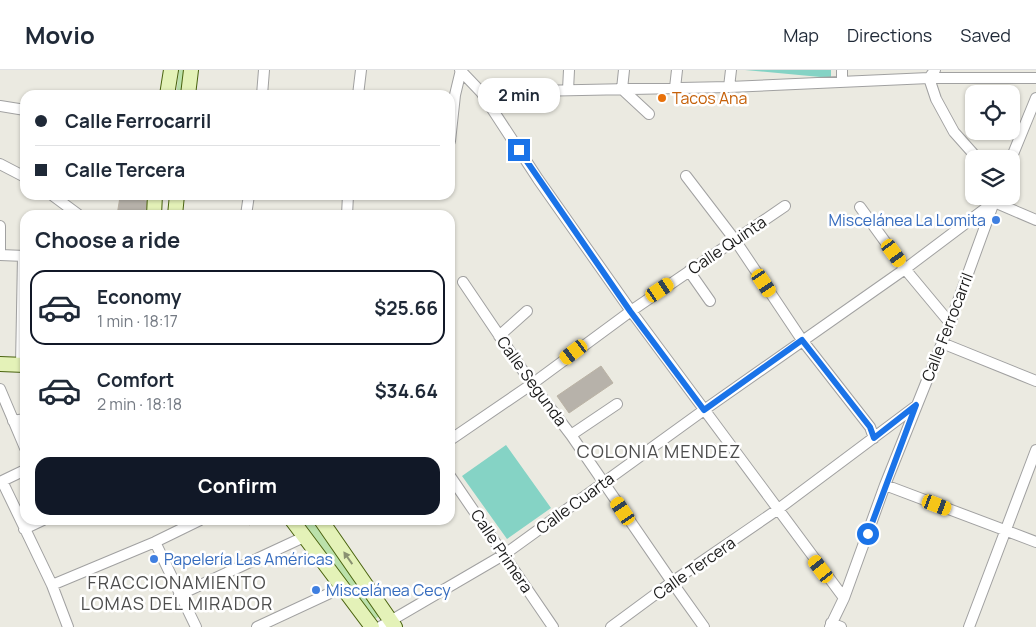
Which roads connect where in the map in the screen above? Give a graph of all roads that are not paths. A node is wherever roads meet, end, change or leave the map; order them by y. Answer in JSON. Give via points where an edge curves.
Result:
{"nodes":[{"id":1,"x":171,"y":70,"type":"edge"},
{"id":2,"x":191,"y":70,"type":"edge"},
{"id":3,"x":264,"y":70,"type":"edge"},
{"id":4,"x":361,"y":70,"type":"edge"},
{"id":5,"x":461,"y":70,"type":"edge"},
{"id":6,"x":569,"y":70,"type":"edge"},
{"id":7,"x":624,"y":70,"type":"edge"},
{"id":8,"x":676,"y":70,"type":"edge"},
{"id":9,"x":731,"y":70,"type":"edge"},
{"id":10,"x":842,"y":70,"type":"edge"},
{"id":11,"x":932,"y":74,"type":"edge"},
{"id":12,"x":1036,"y":78,"type":"edge"},
{"id":13,"x":842,"y":81,"type":"junction"},
{"id":14,"x":729,"y":87,"type":"junction"},
{"id":15,"x":675,"y":88,"type":"junction"},
{"id":16,"x":622,"y":89,"type":"junction"},
{"id":17,"x":168,"y":90,"type":"edge"},
{"id":18,"x":189,"y":90,"type":"edge"},
{"id":19,"x":262,"y":90,"type":"edge"},
{"id":20,"x":359,"y":90,"type":"edge"},
{"id":21,"x":568,"y":90,"type":"junction"},
{"id":22,"x":481,"y":92,"type":"junction"},
{"id":23,"x":455,"y":95,"type":"edge"},
{"id":24,"x":1036,"y":98,"type":"edge"},
{"id":25,"x":0,"y":106,"type":"edge"},
{"id":26,"x":20,"y":109,"type":"edge"},
{"id":27,"x":649,"y":114,"type":"dead end"},
{"id":28,"x":970,"y":150,"type":"edge"},
{"id":29,"x":1015,"y":150,"type":"edge"},
{"id":30,"x":0,"y":164,"type":"edge"},
{"id":31,"x":20,"y":174,"type":"edge"},
{"id":32,"x":686,"y":176,"type":"dead end"},
{"id":33,"x":59,"y":200,"type":"edge"},
{"id":34,"x":987,"y":205,"type":"edge"},
{"id":35,"x":993,"y":205,"type":"edge"},
{"id":36,"x":1007,"y":205,"type":"edge"},
{"id":37,"x":785,"y":206,"type":"dead end"},
{"id":38,"x":860,"y":207,"type":"dead end"},
{"id":39,"x":72,"y":210,"type":"edge"},
{"id":40,"x":1036,"y":220,"type":"edge"},
{"id":41,"x":0,"y":226,"type":"edge"},
{"id":42,"x":735,"y":240,"type":"junction"},
{"id":43,"x":0,"y":255,"type":"edge"},
{"id":44,"x":20,"y":256,"type":"edge"},
{"id":45,"x":905,"y":269,"type":"junction"},
{"id":46,"x":689,"y":270,"type":"junction"},
{"id":47,"x":463,"y":282,"type":"dead end"},
{"id":48,"x":710,"y":301,"type":"dead end"},
{"id":49,"x":527,"y":311,"type":"dead end"},
{"id":50,"x":630,"y":311,"type":"junction"},
{"id":51,"x":950,"y":323,"type":"junction"},
{"id":52,"x":498,"y":336,"type":"junction"},
{"id":53,"x":802,"y":340,"type":"junction"},
{"id":54,"x":942,"y":343,"type":"junction"},
{"id":55,"x":0,"y":364,"type":"edge"},
{"id":56,"x":20,"y":365,"type":"edge"},
{"id":57,"x":1036,"y":381,"type":"edge"},
{"id":58,"x":532,"y":384,"type":"junction"},
{"id":59,"x":0,"y":390,"type":"edge"},
{"id":60,"x":617,"y":404,"type":"dead end"},
{"id":61,"x":916,"y":405,"type":"junction"},
{"id":62,"x":704,"y":410,"type":"junction"},
{"id":63,"x":20,"y":420,"type":"edge"},
{"id":64,"x":13,"y":421,"type":"junction"},
{"id":65,"x":571,"y":435,"type":"junction"},
{"id":66,"x":20,"y":437,"type":"edge"},
{"id":67,"x":455,"y":437,"type":"edge"},
{"id":68,"x":874,"y":438,"type":"junction"},
{"id":69,"x":1036,"y":450,"type":"edge"},
{"id":70,"x":20,"y":472,"type":"edge"},
{"id":71,"x":1,"y":482,"type":"edge"},
{"id":72,"x":455,"y":483,"type":"edge"},
{"id":73,"x":604,"y":483,"type":"junction"},
{"id":74,"x":886,"y":485,"type":"junction"},
{"id":75,"x":777,"y":510,"type":"junction"},
{"id":76,"x":20,"y":521,"type":"edge"},
{"id":77,"x":22,"y":525,"type":"edge"},
{"id":78,"x":32,"y":525,"type":"edge"},
{"id":79,"x":190,"y":525,"type":"edge"},
{"id":80,"x":296,"y":525,"type":"edge"},
{"id":81,"x":324,"y":525,"type":"edge"},
{"id":82,"x":24,"y":529,"type":"junction"},
{"id":83,"x":1006,"y":531,"type":"junction"},
{"id":84,"x":304,"y":537,"type":"junction"},
{"id":85,"x":154,"y":542,"type":"junction"},
{"id":86,"x":1036,"y":542,"type":"edge"},
{"id":87,"x":505,"y":554,"type":"junction"},
{"id":88,"x":672,"y":582,"type":"junction"},
{"id":89,"x":52,"y":586,"type":"junction"},
{"id":90,"x":343,"y":587,"type":"junction"},
{"id":91,"x":179,"y":595,"type":"junction"},
{"id":92,"x":844,"y":598,"type":"junction"},
{"id":93,"x":388,"y":625,"type":"edge"},
{"id":94,"x":829,"y":626,"type":"edge"},
{"id":95,"x":68,"y":627,"type":"edge"},
{"id":96,"x":196,"y":627,"type":"edge"},
{"id":97,"x":256,"y":627,"type":"edge"},
{"id":98,"x":372,"y":627,"type":"edge"},
{"id":99,"x":553,"y":627,"type":"edge"},
{"id":100,"x":611,"y":627,"type":"edge"},
{"id":101,"x":704,"y":627,"type":"edge"},
{"id":102,"x":841,"y":627,"type":"edge"},
{"id":103,"x":969,"y":627,"type":"edge"}],
"edges":[{"from":1,"to":17,"type":"main road"},
{"from":2,"to":18,"type":"main road"},
{"from":3,"to":19,"type":"street"},
{"from":4,"to":20,"type":"street"},
{"from":5,"to":22,"type":"street"},
{"from":5,"to":23,"type":"street"},
{"from":6,"to":21,"type":"street"},
{"from":7,"to":16,"type":"street"},
{"from":8,"to":15,"type":"street"},
{"from":9,"to":14,"type":"street"},
{"from":10,"to":13,"type":"street"},
{"from":11,"to":12,"type":"street"},
{"from":11,"to":13,"type":"street"},
{"from":11,"to":28,"type":"street","via":[[936,99],[954,132]]},
{"from":13,"to":14,"type":"street"},
{"from":14,"to":15,"type":"street"},
{"from":15,"to":16,"type":"street"},
{"from":16,"to":21,"type":"street"},
{"from":16,"to":27,"type":"street"},
{"from":21,"to":22,"type":"street"},
{"from":22,"to":50,"type":"street"},
{"from":24,"to":29,"type":"street"},
{"from":25,"to":26,"type":"street"},
{"from":30,"to":31,"type":"street"},
{"from":32,"to":42,"type":"street"},
{"from":33,"to":39,"type":"street"},
{"from":34,"to":45,"type":"street","name":"Calle Cuarta"},
{"from":35,"to":51,"type":"street","name":"Calle Ferrocarril"},
{"from":36,"to":40,"type":"street"},
{"from":37,"to":42,"type":"street","name":"Calle Quinta"},
{"from":38,"to":45,"type":"street"},
{"from":41,"to":43,"type":"street"},
{"from":42,"to":46,"type":"street","name":"Calle Quinta"},
{"from":42,"to":53,"type":"street"},
{"from":43,"to":44,"type":"street"},
{"from":45,"to":51,"type":"street"},
{"from":45,"to":53,"type":"street","name":"Calle Cuarta"},
{"from":46,"to":48,"type":"street"},
{"from":46,"to":50,"type":"street","name":"Calle Quinta"},
{"from":47,"to":52,"type":"street","name":"Calle Segunda"},
{"from":49,"to":52,"type":"street"},
{"from":50,"to":58,"type":"street","name":"Calle Quinta"},
{"from":50,"to":62,"type":"street"},
{"from":51,"to":54,"type":"street","name":"Calle Ferrocarril"},
{"from":52,"to":58,"type":"street","name":"Calle Segunda"},
{"from":53,"to":62,"type":"street","name":"Calle Cuarta"},
{"from":53,"to":68,"type":"street","via":[[870,427]]},
{"from":54,"to":57,"type":"street"},
{"from":54,"to":61,"type":"street","name":"Calle Ferrocarril"},
{"from":55,"to":56,"type":"main road"},
{"from":58,"to":65,"type":"street","name":"Calle Segunda"},
{"from":58,"to":67,"type":"street","name":"Calle Quinta"},
{"from":59,"to":64,"type":"street"},
{"from":60,"to":65,"type":"street"},
{"from":61,"to":68,"type":"street","name":"Calle Tercera"},
{"from":61,"to":74,"type":"street","name":"Calle Ferrocarril"},
{"from":62,"to":73,"type":"street","name":"Calle Cuarta"},
{"from":62,"to":75,"type":"street"},
{"from":63,"to":64,"type":"street"},
{"from":64,"to":66,"type":"street"},
{"from":65,"to":73,"type":"street","name":"Calle Segunda"},
{"from":68,"to":75,"type":"street","name":"Calle Tercera"},
{"from":69,"to":83,"type":"street"},
{"from":70,"to":71,"type":"street"},
{"from":71,"to":76,"type":"street"},
{"from":72,"to":87,"type":"street","name":"Calle Primera"},
{"from":73,"to":87,"type":"street","name":"Calle Cuarta"},
{"from":73,"to":88,"type":"street","name":"Calle Segunda"},
{"from":74,"to":83,"type":"street"},
{"from":74,"to":92,"type":"street","name":"Calle Ferrocarril"},
{"from":75,"to":88,"type":"street","name":"Calle Tercera"},
{"from":75,"to":92,"type":"street"},
{"from":77,"to":82,"type":"street"},
{"from":78,"to":82,"type":"street"},
{"from":79,"to":85,"type":"street"},
{"from":80,"to":84,"type":"main road"},
{"from":93,"to":81,"type":"main road","one_way":true},
{"from":82,"to":89,"type":"street"},
{"from":83,"to":86,"type":"street"},
{"from":83,"to":103,"type":"street"},
{"from":84,"to":90,"type":"main road"},
{"from":84,"to":91,"type":"street"},
{"from":85,"to":89,"type":"street"},
{"from":85,"to":91,"type":"street"},
{"from":87,"to":93,"type":"street","name":"Calle Cuarta"},
{"from":87,"to":99,"type":"street","name":"Calle Primera"},
{"from":88,"to":100,"type":"street","name":"Calle Tercera"},
{"from":88,"to":101,"type":"street","name":"Calle Segunda"},
{"from":89,"to":95,"type":"street"},
{"from":90,"to":97,"type":"street"},
{"from":90,"to":98,"type":"main road"},
{"from":91,"to":96,"type":"street"},
{"from":92,"to":94,"type":"street","name":"Calle Ferrocarril"},
{"from":94,"to":102,"type":"street"}]}
